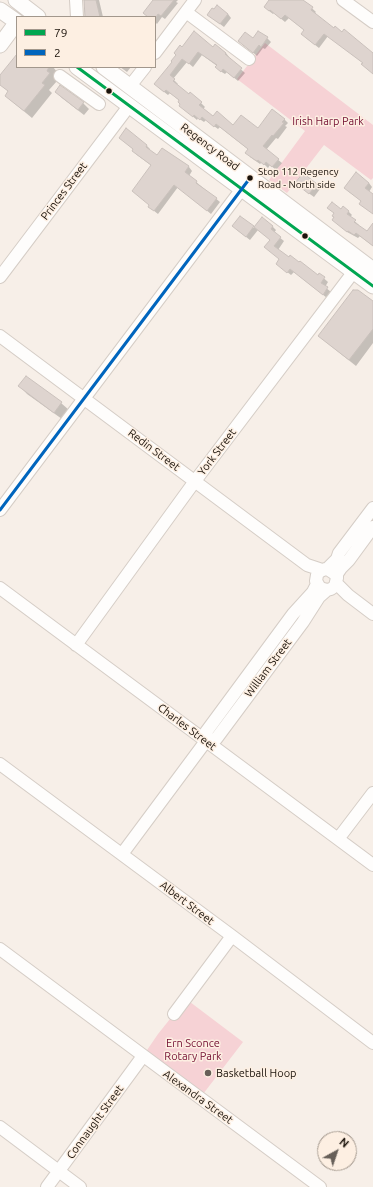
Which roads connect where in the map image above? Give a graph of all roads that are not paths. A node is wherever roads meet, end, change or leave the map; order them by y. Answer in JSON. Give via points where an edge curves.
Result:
{"nodes":[{"id":1,"x":12,"y":0,"type":"edge"},
{"id":2,"x":76,"y":0,"type":"edge"},
{"id":3,"x":195,"y":0,"type":"edge"},
{"id":4,"x":343,"y":0,"type":"edge"},
{"id":5,"x":186,"y":12,"type":"junction"},
{"id":6,"x":1,"y":13,"type":"edge"},
{"id":7,"x":77,"y":16,"type":"edge"},
{"id":8,"x":16,"y":21,"type":"edge"},
{"id":9,"x":373,"y":22,"type":"edge"},
{"id":10,"x":16,"y":23,"type":"edge"},
{"id":11,"x":0,"y":45,"type":"edge"},
{"id":12,"x":156,"y":52,"type":"edge"},
{"id":13,"x":249,"y":59,"type":"dead end"},
{"id":14,"x":78,"y":68,"type":"edge"},
{"id":15,"x":105,"y":68,"type":"edge"},
{"id":16,"x":144,"y":68,"type":"edge"},
{"id":17,"x":60,"y":76,"type":"dead end"},
{"id":18,"x":130,"y":86,"type":"junction"},
{"id":19,"x":100,"y":104,"type":"dead end"},
{"id":20,"x":129,"y":106,"type":"junction"},
{"id":21,"x":246,"y":183,"type":"junction"},
{"id":22,"x":363,"y":268,"type":"edge"},
{"id":23,"x":0,"y":277,"type":"edge"},
{"id":24,"x":373,"y":286,"type":"edge"},
{"id":25,"x":0,"y":336,"type":"edge"},
{"id":26,"x":84,"y":399,"type":"junction"},
{"id":27,"x":195,"y":481,"type":"junction"},
{"id":28,"x":373,"y":508,"type":"edge"},
{"id":29,"x":0,"y":510,"type":"edge"},
{"id":30,"x":373,"y":527,"type":"edge"},
{"id":31,"x":344,"y":556,"type":"junction"},
{"id":32,"x":320,"y":575,"type":"junction"},
{"id":33,"x":333,"y":585,"type":"junction"},
{"id":34,"x":0,"y":588,"type":"edge"},
{"id":35,"x":373,"y":614,"type":"edge"},
{"id":36,"x":298,"y":618,"type":"junction"},
{"id":37,"x":76,"y":645,"type":"junction"},
{"id":38,"x":206,"y":741,"type":"junction"},
{"id":39,"x":0,"y":764,"type":"edge"},
{"id":40,"x":373,"y":793,"type":"edge"},
{"id":41,"x":338,"y":839,"type":"junction"},
{"id":42,"x":122,"y":854,"type":"junction"},
{"id":43,"x":373,"y":865,"type":"edge"},
{"id":44,"x":232,"y":936,"type":"junction"},
{"id":45,"x":0,"y":949,"type":"edge"},
{"id":46,"x":174,"y":1014,"type":"dead end"},
{"id":47,"x":373,"y":1043,"type":"edge"},
{"id":48,"x":143,"y":1056,"type":"junction"},
{"id":49,"x":0,"y":1127,"type":"edge"},
{"id":50,"x":59,"y":1171,"type":"junction"},
{"id":51,"x":47,"y":1187,"type":"edge"},
{"id":52,"x":80,"y":1187,"type":"edge"},
{"id":53,"x":320,"y":1187,"type":"edge"}],
"edges":[{"from":1,"to":6,"type":"main road"},
{"from":2,"to":7,"type":"street"},
{"from":3,"to":5,"type":"street"},
{"from":4,"to":9,"type":"street"},
{"from":5,"to":12,"type":"street"},
{"from":5,"to":13,"type":"street"},
{"from":6,"to":8,"type":"main road"},
{"from":10,"to":11,"type":"main road"},
{"from":14,"to":20,"type":"main road","name":"Regency Road"},
{"from":15,"to":18,"type":"main road","name":"Regency Road"},
{"from":16,"to":18,"type":"street"},
{"from":17,"to":19,"type":"street"},
{"from":18,"to":21,"type":"main road","name":"Regency Road"},
{"from":20,"to":21,"type":"main road","name":"Regency Road"},
{"from":20,"to":23,"type":"street","name":"Princes Street"},
{"from":21,"to":22,"type":"main road","name":"Regency Road"},
{"from":21,"to":26,"type":"street"},
{"from":22,"to":24,"type":"main road","name":"Regency Road"},
{"from":22,"to":27,"type":"street","name":"York Street"},
{"from":25,"to":26,"type":"street","name":"Redin Street"},
{"from":26,"to":27,"type":"street","name":"Redin Street"},
{"from":26,"to":29,"type":"street"},
{"from":27,"to":32,"type":"street","name":"Redin Street"},
{"from":27,"to":37,"type":"street","name":"York Street"},
{"from":28,"to":31,"type":"street","name":"William Street"},
{"from":30,"to":31,"type":"street","name":"William Street"},
{"from":31,"to":32,"type":"street","name":"William Street"},
{"from":31,"to":33,"type":"street","name":"William Street"},
{"from":32,"to":33,"type":"street","via":[[320,588]]},
{"from":32,"to":33,"type":"street","via":[[333,572]]},
{"from":32,"to":36,"type":"street","name":"William Street"},
{"from":33,"to":35,"type":"street"},
{"from":33,"to":36,"type":"street","name":"William Street"},
{"from":34,"to":37,"type":"street","name":"Charles Street"},
{"from":36,"to":38,"type":"street","name":"William Street","via":[[228,712],[206,732]]},
{"from":37,"to":38,"type":"street","name":"Charles Street"},
{"from":38,"to":41,"type":"street","name":"Charles Street"},
{"from":38,"to":42,"type":"street","name":"William Street"},
{"from":39,"to":42,"type":"street","name":"Albert Street"},
{"from":40,"to":41,"type":"street"},
{"from":41,"to":43,"type":"street","name":"Charles Street"},
{"from":42,"to":44,"type":"street","name":"Albert Street"},
{"from":44,"to":46,"type":"street"},
{"from":44,"to":47,"type":"street","name":"Albert Street"},
{"from":45,"to":48,"type":"street","name":"Alexandra Street"},
{"from":48,"to":50,"type":"street","name":"Connaught Street"},
{"from":48,"to":53,"type":"street","name":"Alexandra Street"},
{"from":49,"to":50,"type":"street"},
{"from":50,"to":51,"type":"street","name":"Connaught Street"},
{"from":50,"to":52,"type":"street"}]}
